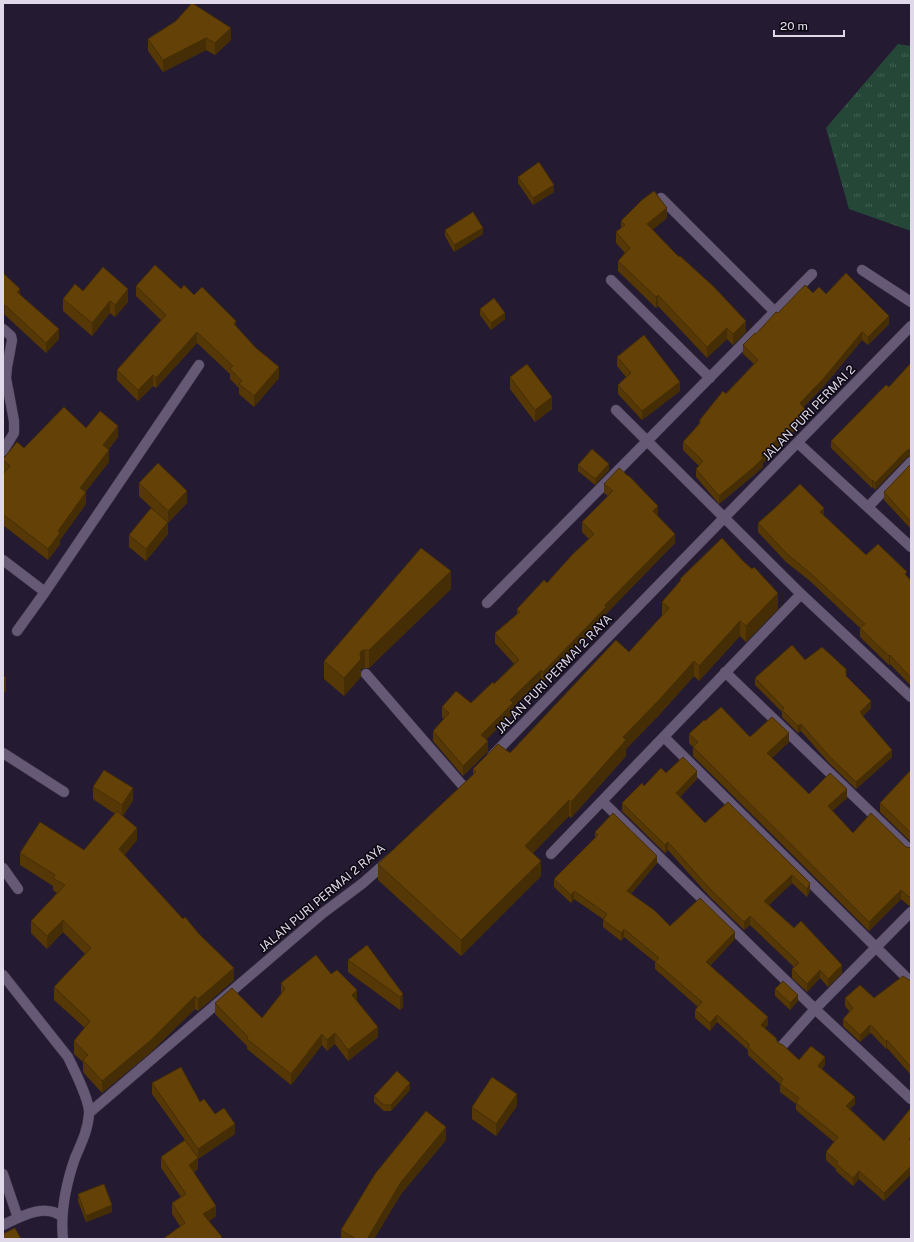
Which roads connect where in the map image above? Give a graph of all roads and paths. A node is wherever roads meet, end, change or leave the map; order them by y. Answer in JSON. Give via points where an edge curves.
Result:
{"nodes":[{"id":1,"x":661,"y":198,"type":"edge"},
{"id":2,"x":862,"y":270,"type":"dead end"},
{"id":3,"x":812,"y":274,"type":"dead end"},
{"id":4,"x":611,"y":280,"type":"dead end"},
{"id":5,"x":911,"y":302,"type":"edge"},
{"id":6,"x":775,"y":312,"type":"junction"},
{"id":7,"x":911,"y":326,"type":"edge"},
{"id":8,"x":3,"y":330,"type":"edge"},
{"id":9,"x":200,"y":365,"type":"dead end"},
{"id":10,"x":710,"y":378,"type":"junction"},
{"id":11,"x":616,"y":410,"type":"dead end"},
{"id":12,"x":646,"y":441,"type":"junction"},
{"id":13,"x":798,"y":443,"type":"junction"},
{"id":14,"x":3,"y":451,"type":"edge"},
{"id":15,"x":911,"y":462,"type":"edge"},
{"id":16,"x":868,"y":507,"type":"junction"},
{"id":17,"x":725,"y":517,"type":"junction"},
{"id":18,"x":911,"y":547,"type":"edge"},
{"id":19,"x":3,"y":560,"type":"edge"},
{"id":20,"x":45,"y":592,"type":"junction"},
{"id":21,"x":801,"y":594,"type":"junction"},
{"id":22,"x":487,"y":603,"type":"dead end"},
{"id":23,"x":17,"y":631,"type":"dead end"},
{"id":24,"x":725,"y":672,"type":"junction"},
{"id":25,"x":366,"y":674,"type":"dead end"},
{"id":26,"x":911,"y":697,"type":"edge"},
{"id":27,"x":664,"y":737,"type":"junction"},
{"id":28,"x":3,"y":753,"type":"edge"},
{"id":29,"x":484,"y":764,"type":"edge"},
{"id":30,"x":463,"y":786,"type":"edge"},
{"id":31,"x":64,"y":792,"type":"dead end"},
{"id":32,"x":602,"y":801,"type":"junction"},
{"id":33,"x":911,"y":850,"type":"edge"},
{"id":34,"x":397,"y":853,"type":"edge"},
{"id":35,"x":551,"y":854,"type":"dead end"},
{"id":36,"x":3,"y":868,"type":"edge"},
{"id":37,"x":18,"y":889,"type":"dead end"},
{"id":38,"x":911,"y":912,"type":"edge"},
{"id":39,"x":876,"y":947,"type":"junction"},
{"id":40,"x":3,"y":975,"type":"edge"},
{"id":41,"x":911,"y":982,"type":"edge"},
{"id":42,"x":815,"y":1009,"type":"junction"},
{"id":43,"x":782,"y":1046,"type":"edge"},
{"id":44,"x":911,"y":1099,"type":"edge"},
{"id":45,"x":89,"y":1113,"type":"junction"},
{"id":46,"x":3,"y":1174,"type":"edge"},
{"id":47,"x":61,"y":1216,"type":"junction"},
{"id":48,"x":18,"y":1218,"type":"junction"},
{"id":49,"x":3,"y":1225,"type":"edge"},
{"id":50,"x":62,"y":1239,"type":"edge"}],
"edges":[{"from":1,"to":6,"type":"street"},
{"from":2,"to":5,"type":"street"},
{"from":3,"to":6,"type":"street"},
{"from":4,"to":10,"type":"street"},
{"from":6,"to":10,"type":"street"},
{"from":7,"to":13,"type":"street","name":"JALAN PURI PERMAI 2"},
{"from":8,"to":14,"type":"street","via":[[12,340],[6,378],[14,431]]},
{"from":9,"to":20,"type":"street"},
{"from":10,"to":12,"type":"street"},
{"from":11,"to":12,"type":"street"},
{"from":12,"to":17,"type":"street"},
{"from":12,"to":22,"type":"street"},
{"from":13,"to":16,"type":"street"},
{"from":13,"to":17,"type":"street","name":"JALAN PURI PERMAI 2"},
{"from":15,"to":16,"type":"street"},
{"from":16,"to":18,"type":"street"},
{"from":17,"to":21,"type":"street"},
{"from":17,"to":29,"type":"street","name":"JALAN PURI PERMAI 2 RAYA"},
{"from":19,"to":20,"type":"street"},
{"from":20,"to":23,"type":"street"},
{"from":21,"to":24,"type":"street"},
{"from":21,"to":26,"type":"street"},
{"from":24,"to":27,"type":"street"},
{"from":24,"to":33,"type":"street"},
{"from":25,"to":30,"type":"street"},
{"from":27,"to":32,"type":"street"},
{"from":27,"to":39,"type":"street"},
{"from":28,"to":31,"type":"street"},
{"from":32,"to":35,"type":"street"},
{"from":32,"to":42,"type":"street"},
{"from":34,"to":45,"type":"street","name":"JALAN PURI PERMAI 2 RAYA","via":[[363,883],[323,912]]},
{"from":36,"to":37,"type":"street"},
{"from":38,"to":39,"type":"street"},
{"from":39,"to":41,"type":"street"},
{"from":39,"to":42,"type":"street"},
{"from":40,"to":45,"type":"street","via":[[68,1057]]},
{"from":42,"to":43,"type":"street"},
{"from":42,"to":44,"type":"street"},
{"from":45,"to":47,"type":"street","via":[[87,1128],[75,1159]]},
{"from":46,"to":48,"type":"street"},
{"from":47,"to":48,"type":"street","via":[[45,1210]]},
{"from":47,"to":50,"type":"street"},
{"from":48,"to":49,"type":"street"}]}
